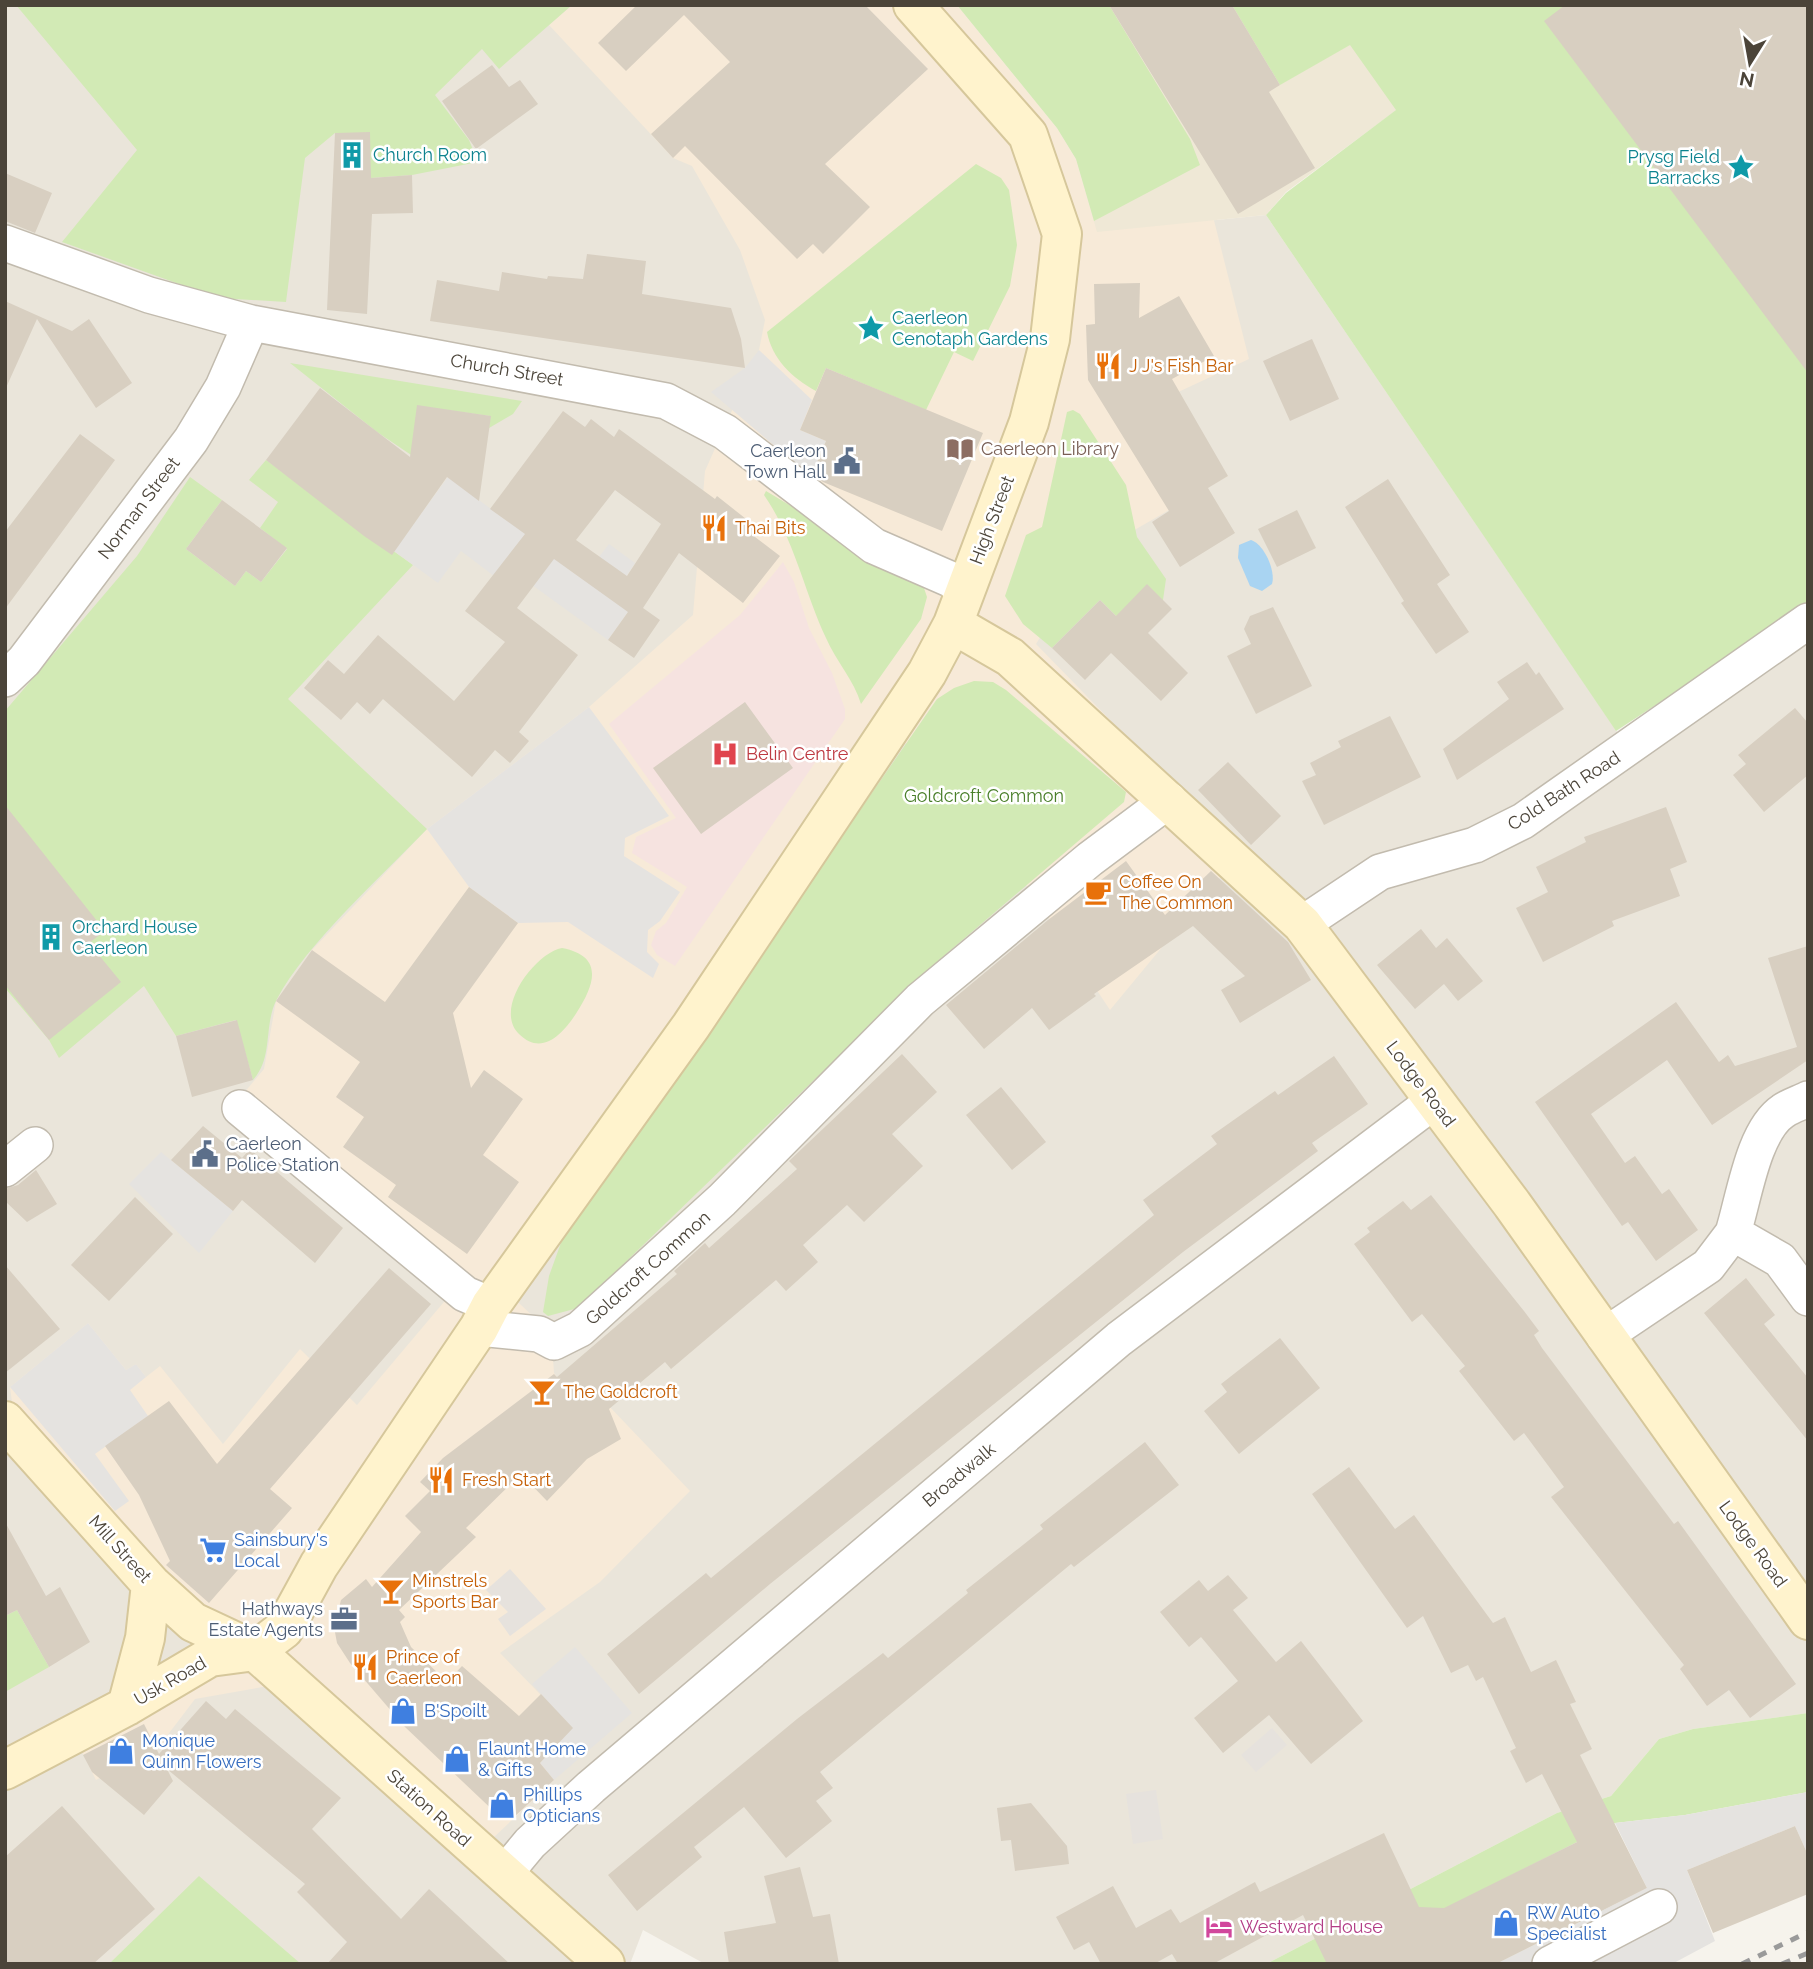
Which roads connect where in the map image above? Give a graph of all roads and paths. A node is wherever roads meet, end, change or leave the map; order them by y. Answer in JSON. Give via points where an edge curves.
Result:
{"nodes":[{"id":1,"x":914,"y":5,"type":"edge"},
{"id":2,"x":5,"y":243,"type":"edge"},
{"id":3,"x":251,"y":323,"type":"junction"},
{"id":4,"x":959,"y":609,"type":"junction"},
{"id":5,"x":1808,"y":621,"type":"edge"},
{"id":6,"x":5,"y":679,"type":"edge"},
{"id":7,"x":1169,"y":800,"type":"junction"},
{"id":8,"x":1302,"y":924,"type":"junction"},
{"id":9,"x":1808,"y":1099,"type":"edge"},
{"id":10,"x":1434,"y":1101,"type":"junction"},
{"id":11,"x":240,"y":1108,"type":"dead end"},
{"id":12,"x":35,"y":1145,"type":"dead end"},
{"id":13,"x":5,"y":1168,"type":"edge"},
{"id":14,"x":1733,"y":1233,"type":"junction"},
{"id":15,"x":1808,"y":1298,"type":"edge"},
{"id":16,"x":485,"y":1317,"type":"junction"},
{"id":17,"x":1604,"y":1336,"type":"junction"},
{"id":18,"x":9,"y":1432,"type":"edge"},
{"id":19,"x":151,"y":1584,"type":"junction"},
{"id":20,"x":1808,"y":1620,"type":"edge"},
{"id":21,"x":255,"y":1651,"type":"junction"},
{"id":22,"x":127,"y":1706,"type":"junction"},
{"id":23,"x":5,"y":1770,"type":"edge"},
{"id":24,"x":505,"y":1873,"type":"junction"},
{"id":25,"x":1659,"y":1907,"type":"dead end"},
{"id":26,"x":604,"y":1959,"type":"edge"},
{"id":27,"x":1550,"y":1964,"type":"edge"}],
"edges":[{"from":1,"to":4,"type":"street","name":"High Street","via":[[1028,135],[1062,234],[1050,340],[1029,422]]},
{"from":2,"to":3,"type":"street","name":"Church Street","via":[[149,295]]},
{"from":3,"to":4,"type":"street","name":"Church Street","via":[[666,401],[724,432],[874,546],[952,580]]},
{"from":3,"to":6,"type":"street","name":"Norman Street","via":[[223,387],[191,440],[24,661]]},
{"from":4,"to":7,"type":"street","name":"Lodge Road"},
{"from":4,"to":16,"type":"street","via":[[927,673],[691,1026]]},
{"from":5,"to":8,"type":"street","name":"Cold Bath Road","via":[[1523,821],[1475,845],[1380,872]]},
{"from":7,"to":8,"type":"street","name":"Lodge Road"},
{"from":7,"to":16,"type":"street","name":"Goldcroft Common","via":[[920,1000],[722,1200],[580,1329],[554,1342]]},
{"from":8,"to":10,"type":"street","name":"Lodge Road"},
{"from":9,"to":14,"type":"street","via":[[1781,1112],[1757,1142]]},
{"from":10,"to":17,"type":"street","name":"Lodge Road"},
{"from":10,"to":24,"type":"street","name":"Broadwalk","via":[[1119,1339],[591,1787],[530,1843]]},
{"from":11,"to":16,"type":"street","via":[[465,1294]]},
{"from":12,"to":13,"type":"street"},
{"from":14,"to":15,"type":"street","via":[[1780,1260]]},
{"from":14,"to":17,"type":"street","via":[[1708,1266]]},
{"from":16,"to":21,"type":"street","via":[[319,1565],[285,1629]]},
{"from":17,"to":20,"type":"street","name":"Lodge Road"},
{"from":18,"to":19,"type":"street","name":"Mill Street"},
{"from":19,"to":21,"type":"street","name":"Mill Street","via":[[192,1622]]},
{"from":19,"to":22,"type":"street","name":"Usk Road","via":[[145,1638]]},
{"from":21,"to":22,"type":"street","name":"Usk Road","via":[[210,1657]]},
{"from":21,"to":24,"type":"street","name":"Station Road"},
{"from":22,"to":23,"type":"street","name":"Usk Road"},
{"from":24,"to":26,"type":"street","name":"Station Road"},
{"from":25,"to":27,"type":"street"}]}
